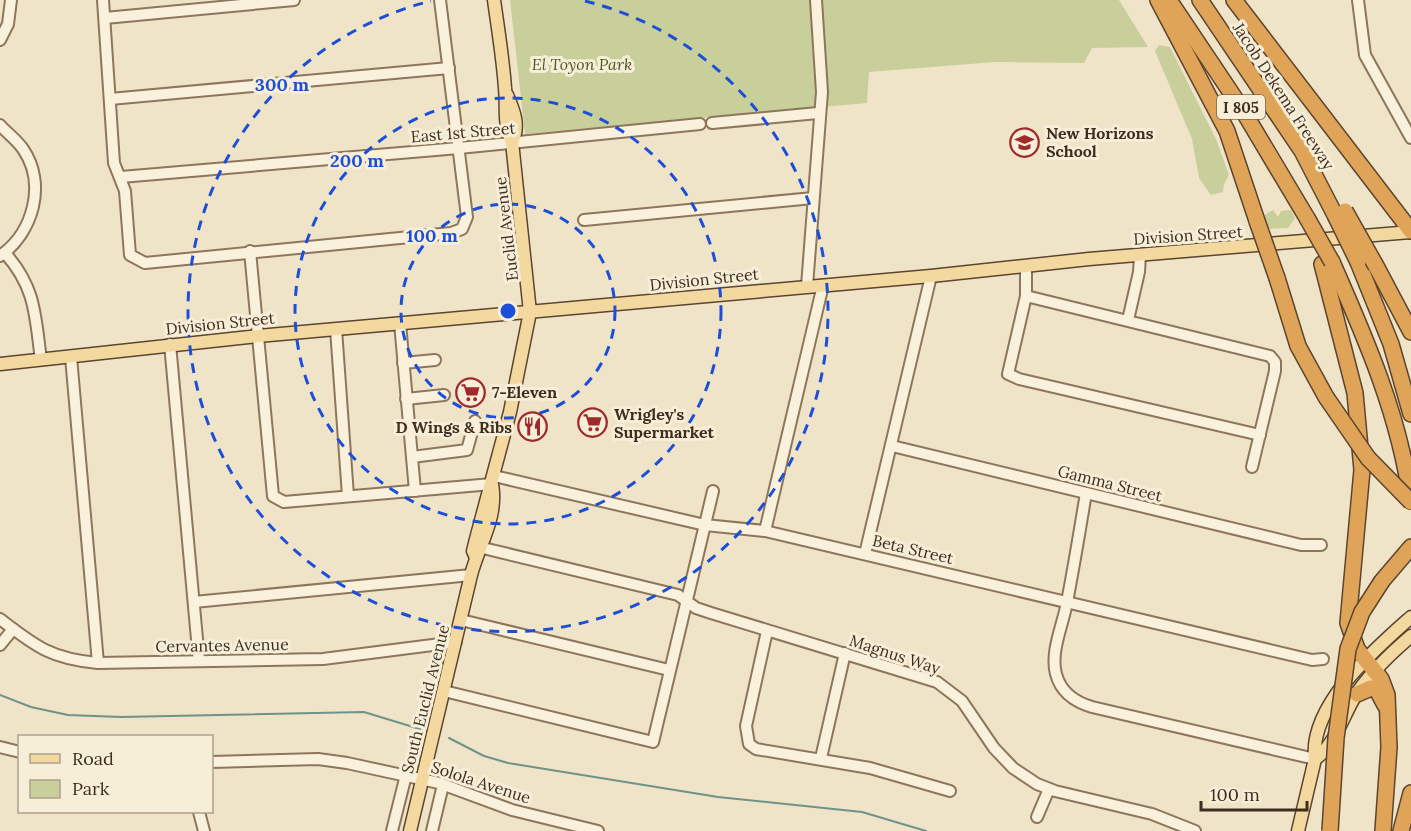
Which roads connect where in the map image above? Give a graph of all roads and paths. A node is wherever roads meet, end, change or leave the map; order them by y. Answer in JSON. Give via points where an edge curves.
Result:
{"nodes":[{"id":1,"x":11,"y":0,"type":"edge"},
{"id":2,"x":103,"y":0,"type":"edge"},
{"id":3,"x":294,"y":0,"type":"edge"},
{"id":4,"x":440,"y":0,"type":"edge"},
{"id":5,"x":494,"y":0,"type":"edge"},
{"id":6,"x":816,"y":0,"type":"edge"},
{"id":7,"x":1158,"y":0,"type":"edge"},
{"id":8,"x":1169,"y":0,"type":"edge"},
{"id":9,"x":1200,"y":0,"type":"edge"},
{"id":10,"x":1234,"y":0,"type":"edge"},
{"id":11,"x":1358,"y":0,"type":"edge"},
{"id":12,"x":105,"y":18,"type":"junction"},
{"id":13,"x":0,"y":40,"type":"edge"},
{"id":14,"x":449,"y":68,"type":"junction"},
{"id":15,"x":110,"y":99,"type":"junction"},
{"id":16,"x":1396,"y":112,"type":"junction"},
{"id":17,"x":818,"y":113,"type":"junction"},
{"id":18,"x":1411,"y":121,"type":"edge"},
{"id":19,"x":712,"y":123,"type":"dead end"},
{"id":20,"x":700,"y":124,"type":"dead end"},
{"id":21,"x":0,"y":125,"type":"edge"},
{"id":22,"x":1411,"y":138,"type":"edge"},
{"id":23,"x":512,"y":142,"type":"junction"},
{"id":24,"x":459,"y":148,"type":"junction"},
{"id":25,"x":121,"y":177,"type":"junction"},
{"id":26,"x":813,"y":198,"type":"junction"},
{"id":27,"x":1340,"y":213,"type":"junction"},
{"id":28,"x":584,"y":220,"type":"dead end"},
{"id":29,"x":1411,"y":232,"type":"edge"},
{"id":30,"x":250,"y":251,"type":"junction"},
{"id":31,"x":3,"y":255,"type":"edge"},
{"id":32,"x":1140,"y":255,"type":"junction"},
{"id":33,"x":1327,"y":263,"type":"junction"},
{"id":34,"x":1026,"y":267,"type":"junction"},
{"id":35,"x":931,"y":276,"type":"junction"},
{"id":36,"x":823,"y":285,"type":"junction"},
{"id":37,"x":807,"y":286,"type":"junction"},
{"id":38,"x":1026,"y":296,"type":"junction"},
{"id":39,"x":530,"y":312,"type":"junction"},
{"id":40,"x":1128,"y":320,"type":"junction"},
{"id":41,"x":400,"y":323,"type":"junction"},
{"id":42,"x":336,"y":329,"type":"junction"},
{"id":43,"x":1411,"y":332,"type":"edge"},
{"id":44,"x":258,"y":336,"type":"junction"},
{"id":45,"x":170,"y":344,"type":"junction"},
{"id":46,"x":70,"y":357,"type":"junction"},
{"id":47,"x":41,"y":360,"type":"junction"},
{"id":48,"x":435,"y":360,"type":"dead end"},
{"id":49,"x":403,"y":363,"type":"junction"},
{"id":50,"x":0,"y":364,"type":"edge"},
{"id":51,"x":444,"y":395,"type":"dead end"},
{"id":52,"x":406,"y":399,"type":"junction"},
{"id":53,"x":1411,"y":414,"type":"edge"},
{"id":54,"x":475,"y":421,"type":"dead end"},
{"id":55,"x":1260,"y":435,"type":"junction"},
{"id":56,"x":892,"y":446,"type":"junction"},
{"id":57,"x":412,"y":457,"type":"junction"},
{"id":58,"x":1252,"y":467,"type":"dead end"},
{"id":59,"x":493,"y":480,"type":"junction"},
{"id":60,"x":414,"y":491,"type":"junction"},
{"id":61,"x":713,"y":491,"type":"dead end"},
{"id":62,"x":1086,"y":493,"type":"junction"},
{"id":63,"x":348,"y":496,"type":"junction"},
{"id":64,"x":1411,"y":501,"type":"edge"},
{"id":65,"x":705,"y":525,"type":"junction"},
{"id":66,"x":765,"y":531,"type":"junction"},
{"id":67,"x":1321,"y":545,"type":"dead end"},
{"id":68,"x":1411,"y":547,"type":"edge"},
{"id":69,"x":479,"y":553,"type":"junction"},
{"id":70,"x":866,"y":554,"type":"junction"},
{"id":71,"x":471,"y":575,"type":"junction"},
{"id":72,"x":194,"y":602,"type":"junction"},
{"id":73,"x":687,"y":602,"type":"junction"},
{"id":74,"x":1067,"y":602,"type":"junction"},
{"id":75,"x":1411,"y":617,"type":"edge"},
{"id":76,"x":0,"y":619,"type":"edge"},
{"id":77,"x":461,"y":620,"type":"junction"},
{"id":78,"x":12,"y":628,"type":"junction"},
{"id":79,"x":767,"y":631,"type":"junction"},
{"id":80,"x":1411,"y":636,"type":"edge"},
{"id":81,"x":456,"y":642,"type":"junction"},
{"id":82,"x":0,"y":645,"type":"edge"},
{"id":83,"x":845,"y":653,"type":"junction"},
{"id":84,"x":1323,"y":659,"type":"dead end"},
{"id":85,"x":199,"y":661,"type":"junction"},
{"id":86,"x":98,"y":663,"type":"junction"},
{"id":87,"x":1369,"y":665,"type":"junction"},
{"id":88,"x":669,"y":670,"type":"junction"},
{"id":89,"x":444,"y":691,"type":"junction"},
{"id":90,"x":1357,"y":694,"type":"junction"},
{"id":91,"x":1388,"y":714,"type":"junction"},
{"id":92,"x":0,"y":747,"type":"edge"},
{"id":93,"x":18,"y":752,"type":"edge"},
{"id":94,"x":821,"y":758,"type":"junction"},
{"id":95,"x":1315,"y":759,"type":"junction"},
{"id":96,"x":213,"y":762,"type":"edge"},
{"id":97,"x":405,"y":775,"type":"junction"},
{"id":98,"x":423,"y":778,"type":"junction"},
{"id":99,"x":443,"y":785,"type":"junction"},
{"id":100,"x":1049,"y":789,"type":"junction"},
{"id":101,"x":950,"y":791,"type":"dead end"},
{"id":102,"x":1411,"y":793,"type":"edge"},
{"id":103,"x":199,"y":813,"type":"edge"},
{"id":104,"x":1037,"y":817,"type":"dead end"},
{"id":105,"x":204,"y":831,"type":"edge"},
{"id":106,"x":392,"y":831,"type":"edge"},
{"id":107,"x":410,"y":831,"type":"edge"},
{"id":108,"x":432,"y":831,"type":"edge"},
{"id":109,"x":597,"y":831,"type":"edge"},
{"id":110,"x":1195,"y":831,"type":"edge"},
{"id":111,"x":1298,"y":831,"type":"edge"},
{"id":112,"x":1330,"y":831,"type":"edge"},
{"id":113,"x":1383,"y":831,"type":"edge"},
{"id":114,"x":1401,"y":831,"type":"edge"}],
"edges":[{"from":1,"to":13,"type":"street","via":[[8,24]]},
{"from":2,"to":12,"type":"street"},
{"from":3,"to":12,"type":"street"},
{"from":4,"to":14,"type":"street"},
{"from":5,"to":23,"type":"main road","name":"Euclid Avenue","via":[[506,91],[517,127]]},
{"from":6,"to":17,"type":"street","via":[[822,92]]},
{"from":7,"to":64,"type":"highway","bridge":true,"via":[[1227,131],[1298,346],[1326,397],[1368,458]]},
{"from":8,"to":33,"type":"highway","number":"I 805","bridge":true,"via":[[1289,184]]},
{"from":9,"to":27,"type":"highway","name":"Jacob Dekema Freeway","number":"I 805"},
{"from":10,"to":29,"type":"highway"},
{"from":11,"to":16,"type":"street","via":[[1365,55]]},
{"from":12,"to":15,"type":"street"},
{"from":14,"to":15,"type":"street"},
{"from":14,"to":24,"type":"street"},
{"from":15,"to":25,"type":"street","via":[[114,163]]},
{"from":16,"to":18,"type":"street"},
{"from":16,"to":22,"type":"street"},
{"from":17,"to":19,"type":"street"},
{"from":17,"to":26,"type":"street"},
{"from":20,"to":23,"type":"street","name":"East 1st Street"},
{"from":21,"to":31,"type":"street","via":[[27,156],[35,192],[27,226]]},
{"from":23,"to":24,"type":"street","name":"East 1st Street"},
{"from":23,"to":39,"type":"main road","name":"Euclid Avenue"},
{"from":24,"to":25,"type":"street","name":"East 1st Street"},
{"from":24,"to":30,"type":"street","via":[[467,217],[462,229]]},
{"from":25,"to":30,"type":"street","via":[[130,255],[135,260],[145,263]]},
{"from":26,"to":28,"type":"street"},
{"from":26,"to":37,"type":"street"},
{"from":27,"to":43,"type":"highway","bridge":true,"via":[[1376,266]]},
{"from":27,"to":53,"type":"highway","name":"Jacob Dekema Freeway","number":"I 805","bridge":true,"via":[[1391,344]]},
{"from":29,"to":32,"type":"main road","name":"Division Street"},
{"from":30,"to":44,"type":"street"},
{"from":31,"to":47,"type":"street","via":[[23,273],[33,301]]},
{"from":32,"to":34,"type":"main road","name":"Division Street"},
{"from":32,"to":40,"type":"street"},
{"from":33,"to":64,"type":"highway","via":[[1370,349],[1400,446]]},
{"from":33,"to":87,"type":"highway","via":[[1356,404],[1362,470],[1347,615],[1357,649]]},
{"from":34,"to":35,"type":"main road","name":"Division Street"},
{"from":34,"to":38,"type":"street"},
{"from":35,"to":36,"type":"main road","name":"Division Street"},
{"from":35,"to":56,"type":"street"},
{"from":36,"to":37,"type":"main road","name":"Division Street"},
{"from":36,"to":66,"type":"street"},
{"from":37,"to":39,"type":"main road","name":"Division Street"},
{"from":38,"to":40,"type":"street"},
{"from":38,"to":55,"type":"street","via":[[1008,374]]},
{"from":39,"to":41,"type":"main road","name":"Division Street"},
{"from":39,"to":59,"type":"main road","name":"Euclid Avenue"},
{"from":40,"to":55,"type":"street","via":[[1263,353],[1275,362]]},
{"from":41,"to":42,"type":"main road","name":"Division Street"},
{"from":41,"to":49,"type":"street"},
{"from":42,"to":44,"type":"main road","name":"Division Street"},
{"from":42,"to":63,"type":"street"},
{"from":44,"to":45,"type":"main road","name":"Division Street"},
{"from":44,"to":63,"type":"street","name":"Beta Street","via":[[273,496],[285,502]]},
{"from":45,"to":46,"type":"main road","name":"Division Street"},
{"from":45,"to":72,"type":"street"},
{"from":46,"to":47,"type":"main road","name":"Division Street"},
{"from":46,"to":86,"type":"street"},
{"from":47,"to":50,"type":"main road","name":"Division Street"},
{"from":48,"to":49,"type":"street"},
{"from":49,"to":52,"type":"street"},
{"from":51,"to":52,"type":"street"},
{"from":52,"to":57,"type":"street"},
{"from":54,"to":57,"type":"street","via":[[467,450]]},
{"from":55,"to":58,"type":"street"},
{"from":56,"to":62,"type":"street","name":"Gamma Street"},
{"from":56,"to":70,"type":"street"},
{"from":57,"to":60,"type":"street"},
{"from":59,"to":60,"type":"street","name":"Beta Street"},
{"from":59,"to":65,"type":"street","name":"Beta Street"},
{"from":59,"to":69,"type":"main road","name":"South Euclid Avenue","via":[[473,551]]},
{"from":60,"to":63,"type":"street","name":"Beta Street"},
{"from":61,"to":65,"type":"street"},
{"from":62,"to":67,"type":"street","name":"Gamma Street","via":[[1301,545]]},
{"from":62,"to":74,"type":"street"},
{"from":65,"to":66,"type":"street","name":"Beta Street"},
{"from":65,"to":73,"type":"street"},
{"from":66,"to":70,"type":"street","name":"Beta Street"},
{"from":68,"to":112,"type":"highway","bridge":true,"via":[[1362,612],[1348,649],[1336,738]]},
{"from":69,"to":71,"type":"main road","name":"South Euclid Avenue"},
{"from":69,"to":73,"type":"street","name":"Magnus Way","via":[[678,596]]},
{"from":70,"to":74,"type":"street","name":"Beta Street"},
{"from":71,"to":72,"type":"street"},
{"from":71,"to":77,"type":"main road","name":"South Euclid Avenue"},
{"from":72,"to":85,"type":"street"},
{"from":73,"to":79,"type":"street","name":"Magnus Way"},
{"from":73,"to":88,"type":"street"},
{"from":74,"to":84,"type":"street","name":"Beta Street","via":[[1312,660]]},
{"from":74,"to":95,"type":"street","via":[[1055,654],[1056,674],[1062,688],[1075,701]]},
{"from":75,"to":87,"type":"main road"},
{"from":76,"to":78,"type":"street","name":"Cervantes Avenue"},
{"from":77,"to":81,"type":"main road","name":"South Euclid Avenue"},
{"from":77,"to":88,"type":"street"},
{"from":78,"to":82,"type":"street"},
{"from":78,"to":86,"type":"street","name":"Cervantes Avenue","via":[[55,656]]},
{"from":79,"to":83,"type":"street","name":"Magnus Way"},
{"from":79,"to":94,"type":"street","via":[[746,726],[747,741],[756,749]]},
{"from":80,"to":87,"type":"main road"},
{"from":81,"to":85,"type":"street","name":"Cervantes Avenue","via":[[323,659]]},
{"from":81,"to":89,"type":"main road","name":"South Euclid Avenue"},
{"from":83,"to":94,"type":"street"},
{"from":83,"to":100,"type":"street","name":"Magnus Way","via":[[937,682],[955,693],[1013,768]]},
{"from":85,"to":86,"type":"street","name":"Cervantes Avenue"},
{"from":87,"to":90,"type":"main road"},
{"from":87,"to":91,"type":"highway","via":[[1381,679]]},
{"from":87,"to":95,"type":"main road","via":[[1332,701],[1314,747]]},
{"from":88,"to":89,"type":"street","via":[[653,742]]},
{"from":89,"to":98,"type":"main road","name":"South Euclid Avenue"},
{"from":90,"to":91,"type":"highway","via":[[1371,688],[1377,690]]},
{"from":90,"to":95,"type":"main road","via":[[1325,752]]},
{"from":91,"to":113,"type":"highway","via":[[1388,790]]},
{"from":92,"to":93,"type":"street"},
{"from":94,"to":101,"type":"street"},
{"from":95,"to":111,"type":"main road"},
{"from":96,"to":97,"type":"street","name":"Solola Avenue","via":[[318,759]]},
{"from":97,"to":98,"type":"street","name":"Solola Avenue"},
{"from":97,"to":106,"type":"street"},
{"from":98,"to":99,"type":"street","name":"Solola Avenue"},
{"from":98,"to":107,"type":"main road","name":"South Euclid Avenue"},
{"from":99,"to":108,"type":"street"},
{"from":99,"to":109,"type":"street","name":"Solola Avenue","via":[[512,810]]},
{"from":100,"to":104,"type":"street"},
{"from":100,"to":110,"type":"street","name":"Magnus Way","via":[[1152,814]]},
{"from":102,"to":114,"type":"highway"},
{"from":103,"to":105,"type":"street"}]}
